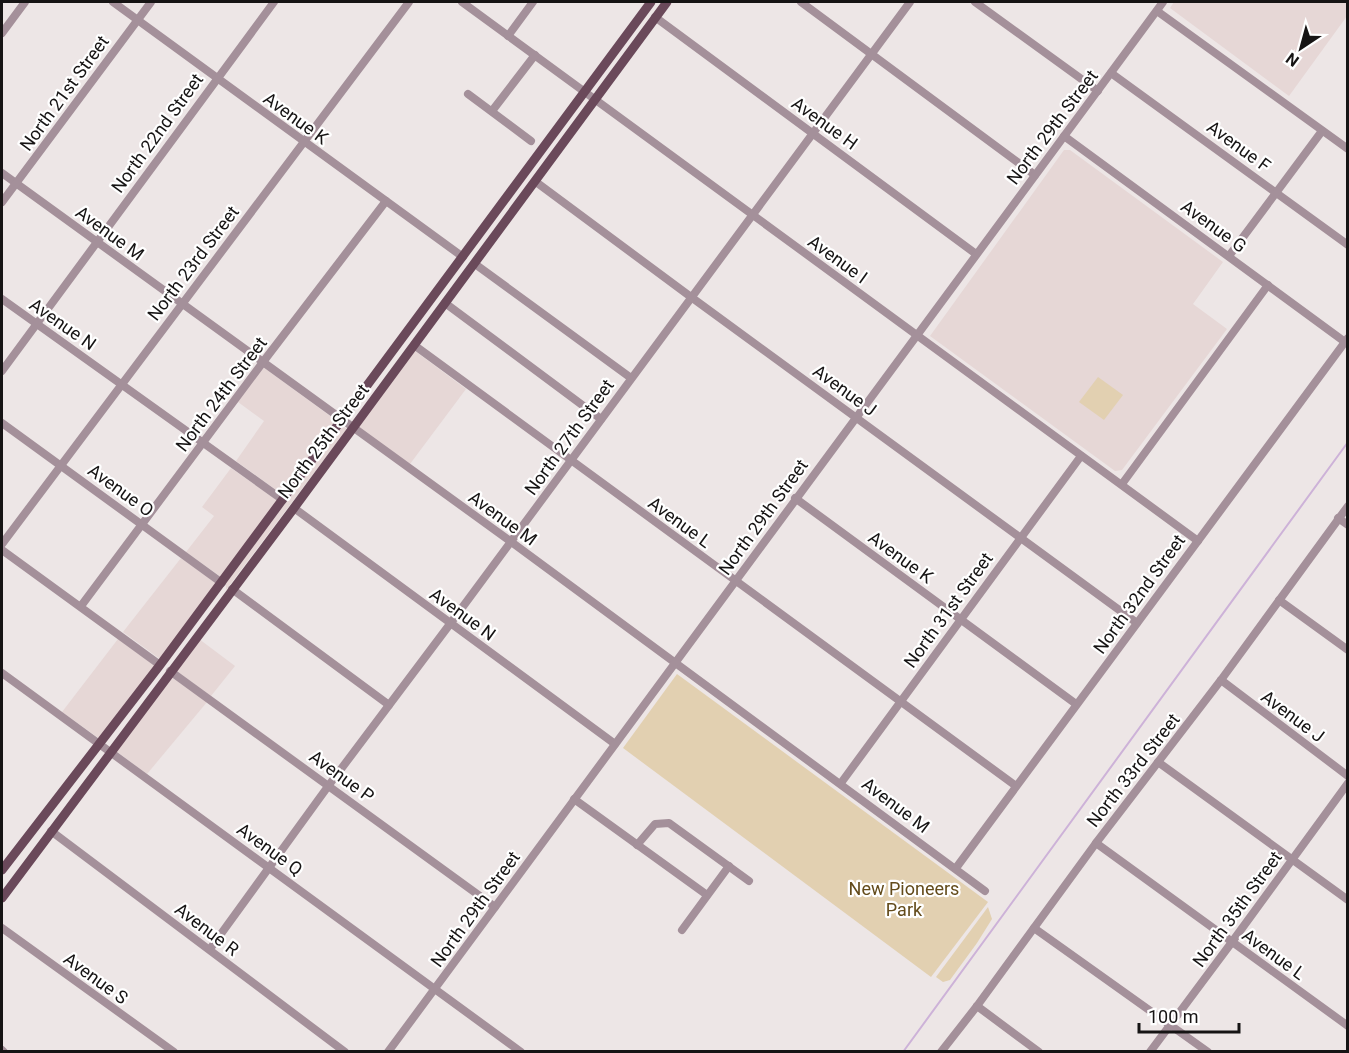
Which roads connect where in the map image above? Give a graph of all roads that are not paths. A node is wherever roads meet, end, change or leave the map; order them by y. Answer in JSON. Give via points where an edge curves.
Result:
{"nodes":[{"id":1,"x":25,"y":2,"type":"edge"},
{"id":2,"x":113,"y":2,"type":"edge"},
{"id":3,"x":151,"y":2,"type":"edge"},
{"id":4,"x":274,"y":2,"type":"edge"},
{"id":5,"x":409,"y":2,"type":"edge"},
{"id":6,"x":462,"y":2,"type":"edge"},
{"id":7,"x":533,"y":2,"type":"edge"},
{"id":8,"x":651,"y":2,"type":"edge"},
{"id":9,"x":667,"y":2,"type":"edge"},
{"id":10,"x":801,"y":2,"type":"edge"},
{"id":11,"x":910,"y":2,"type":"edge"},
{"id":12,"x":975,"y":2,"type":"edge"},
{"id":13,"x":1162,"y":2,"type":"edge"},
{"id":14,"x":1157,"y":11,"type":"junction"},
{"id":15,"x":656,"y":17,"type":"junction"},
{"id":16,"x":137,"y":20,"type":"junction"},
{"id":17,"x":2,"y":33,"type":"edge"},
{"id":18,"x":508,"y":36,"type":"junction"},
{"id":19,"x":871,"y":54,"type":"junction"},
{"id":20,"x":535,"y":55,"type":"junction"},
{"id":21,"x":1111,"y":73,"type":"junction"},
{"id":22,"x":217,"y":77,"type":"junction"},
{"id":23,"x":1098,"y":91,"type":"junction"},
{"id":24,"x":584,"y":92,"type":"junction"},
{"id":25,"x":468,"y":94,"type":"dead end"},
{"id":26,"x":595,"y":100,"type":"junction"},
{"id":27,"x":492,"y":111,"type":"junction"},
{"id":28,"x":1322,"y":131,"type":"junction"},
{"id":29,"x":813,"y":132,"type":"junction"},
{"id":30,"x":1064,"y":136,"type":"junction"},
{"id":31,"x":531,"y":141,"type":"dead end"},
{"id":32,"x":303,"y":142,"type":"junction"},
{"id":33,"x":1347,"y":150,"type":"edge"},
{"id":34,"x":2,"y":173,"type":"edge"},
{"id":35,"x":1035,"y":175,"type":"junction"},
{"id":36,"x":536,"y":182,"type":"junction"},
{"id":37,"x":16,"y":184,"type":"junction"},
{"id":38,"x":1277,"y":192,"type":"junction"},
{"id":39,"x":386,"y":201,"type":"junction"},
{"id":40,"x":2,"y":202,"type":"edge"},
{"id":41,"x":752,"y":215,"type":"junction"},
{"id":42,"x":96,"y":242,"type":"junction"},
{"id":43,"x":1347,"y":245,"type":"edge"},
{"id":44,"x":976,"y":254,"type":"junction"},
{"id":45,"x":1229,"y":256,"type":"junction"},
{"id":46,"x":463,"y":257,"type":"junction"},
{"id":47,"x":475,"y":264,"type":"junction"},
{"id":48,"x":1268,"y":285,"type":"junction"},
{"id":49,"x":691,"y":297,"type":"junction"},
{"id":50,"x":2,"y":299,"type":"edge"},
{"id":51,"x":182,"y":303,"type":"junction"},
{"id":52,"x":445,"y":303,"type":"junction"},
{"id":53,"x":36,"y":324,"type":"junction"},
{"id":54,"x":423,"y":333,"type":"junction"},
{"id":55,"x":916,"y":335,"type":"junction"},
{"id":56,"x":1346,"y":340,"type":"edge"},
{"id":57,"x":414,"y":345,"type":"junction"},
{"id":58,"x":263,"y":362,"type":"junction"},
{"id":59,"x":2,"y":371,"type":"edge"},
{"id":60,"x":631,"y":378,"type":"junction"},
{"id":61,"x":122,"y":383,"type":"junction"},
{"id":62,"x":856,"y":416,"type":"junction"},
{"id":63,"x":601,"y":419,"type":"junction"},
{"id":64,"x":342,"y":420,"type":"junction"},
{"id":65,"x":2,"y":423,"type":"edge"},
{"id":66,"x":353,"y":428,"type":"junction"},
{"id":67,"x":203,"y":443,"type":"junction"},
{"id":68,"x":1081,"y":456,"type":"junction"},
{"id":69,"x":570,"y":460,"type":"junction"},
{"id":70,"x":60,"y":465,"type":"junction"},
{"id":71,"x":1122,"y":484,"type":"junction"},
{"id":72,"x":795,"y":498,"type":"junction"},
{"id":73,"x":283,"y":500,"type":"junction"},
{"id":74,"x":1347,"y":506,"type":"edge"},
{"id":75,"x":294,"y":507,"type":"junction"},
{"id":76,"x":1338,"y":518,"type":"junction"},
{"id":77,"x":142,"y":524,"type":"junction"},
{"id":78,"x":1347,"y":525,"type":"edge"},
{"id":79,"x":1021,"y":537,"type":"junction"},
{"id":80,"x":1198,"y":541,"type":"junction"},
{"id":81,"x":510,"y":542,"type":"junction"},
{"id":82,"x":2,"y":544,"type":"edge"},
{"id":83,"x":2,"y":550,"type":"edge"},
{"id":84,"x":735,"y":581,"type":"junction"},
{"id":85,"x":222,"y":583,"type":"junction"},
{"id":86,"x":232,"y":589,"type":"junction"},
{"id":87,"x":1279,"y":600,"type":"junction"},
{"id":88,"x":81,"y":606,"type":"junction"},
{"id":89,"x":961,"y":618,"type":"junction"},
{"id":90,"x":1137,"y":623,"type":"junction"},
{"id":91,"x":450,"y":624,"type":"junction"},
{"id":92,"x":1347,"y":650,"type":"edge"},
{"id":93,"x":182,"y":655,"type":"junction"},
{"id":94,"x":675,"y":663,"type":"junction"},
{"id":95,"x":160,"y":665,"type":"junction"},
{"id":96,"x":170,"y":671,"type":"junction"},
{"id":97,"x":2,"y":673,"type":"edge"},
{"id":98,"x":1221,"y":680,"type":"junction"},
{"id":99,"x":900,"y":702,"type":"junction"},
{"id":100,"x":1076,"y":704,"type":"junction"},
{"id":101,"x":389,"y":705,"type":"junction"},
{"id":102,"x":100,"y":744,"type":"junction"},
{"id":103,"x":615,"y":744,"type":"junction"},
{"id":104,"x":111,"y":752,"type":"junction"},
{"id":105,"x":1158,"y":762,"type":"junction"},
{"id":106,"x":1347,"y":776,"type":"edge"},
{"id":107,"x":841,"y":783,"type":"junction"},
{"id":108,"x":1347,"y":783,"type":"edge"},
{"id":109,"x":328,"y":784,"type":"junction"},
{"id":110,"x":1017,"y":786,"type":"junction"},
{"id":111,"x":574,"y":799,"type":"junction"},
{"id":112,"x":51,"y":831,"type":"junction"},
{"id":113,"x":1096,"y":843,"type":"junction"},
{"id":114,"x":637,"y":845,"type":"junction"},
{"id":115,"x":1292,"y":859,"type":"junction"},
{"id":116,"x":269,"y":867,"type":"junction"},
{"id":117,"x":729,"y":867,"type":"junction"},
{"id":118,"x":956,"y":868,"type":"junction"},
{"id":119,"x":2,"y":870,"type":"edge"},
{"id":120,"x":749,"y":881,"type":"dead end"},
{"id":121,"x":985,"y":891,"type":"dead end"},
{"id":122,"x":707,"y":896,"type":"junction"},
{"id":123,"x":2,"y":898,"type":"edge"},
{"id":124,"x":1347,"y":900,"type":"edge"},
{"id":125,"x":495,"y":907,"type":"junction"},
{"id":126,"x":2,"y":928,"type":"edge"},
{"id":127,"x":1034,"y":928,"type":"junction"},
{"id":128,"x":682,"y":930,"type":"dead end"},
{"id":129,"x":1232,"y":942,"type":"junction"},
{"id":130,"x":210,"y":949,"type":"junction"},
{"id":131,"x":434,"y":989,"type":"junction"},
{"id":132,"x":977,"y":1006,"type":"junction"},
{"id":133,"x":1169,"y":1024,"type":"junction"},
{"id":134,"x":1347,"y":1026,"type":"edge"},
{"id":135,"x":174,"y":1052,"type":"edge"},
{"id":136,"x":345,"y":1052,"type":"edge"},
{"id":137,"x":388,"y":1052,"type":"edge"},
{"id":138,"x":520,"y":1052,"type":"edge"},
{"id":139,"x":941,"y":1052,"type":"edge"},
{"id":140,"x":1039,"y":1052,"type":"edge"},
{"id":141,"x":1150,"y":1052,"type":"edge"},
{"id":142,"x":1208,"y":1052,"type":"edge"}],
"edges":[{"from":1,"to":17,"type":"street"},
{"from":2,"to":16,"type":"street","name":"Avenue K"},
{"from":3,"to":16,"type":"street","name":"North 21st Street"},
{"from":4,"to":22,"type":"street","name":"North 22nd Street"},
{"from":5,"to":32,"type":"street","name":"North 23rd Street"},
{"from":6,"to":18,"type":"street","name":"Avenue I"},
{"from":7,"to":18,"type":"street"},
{"from":8,"to":24,"type":"main road","name":"North 25th Street"},
{"from":9,"to":15,"type":"main road","name":"North 25th Street"},
{"from":10,"to":19,"type":"street"},
{"from":11,"to":19,"type":"street","name":"North 27th Street"},
{"from":12,"to":23,"type":"street"},
{"from":13,"to":14,"type":"street","name":"North 29th Street"},
{"from":14,"to":21,"type":"street","name":"North 29th Street"},
{"from":14,"to":28,"type":"street"},
{"from":15,"to":26,"type":"main road","name":"North 25th Street"},
{"from":15,"to":29,"type":"street","name":"Avenue H"},
{"from":16,"to":22,"type":"street","name":"Avenue K"},
{"from":16,"to":37,"type":"street","name":"North 21st Street"},
{"from":18,"to":20,"type":"street","name":"Avenue I"},
{"from":19,"to":29,"type":"street","name":"North 27th Street"},
{"from":19,"to":35,"type":"street"},
{"from":20,"to":24,"type":"street","name":"Avenue I"},
{"from":20,"to":27,"type":"street"},
{"from":21,"to":23,"type":"street","name":"North 29th Street"},
{"from":21,"to":38,"type":"street","name":"Avenue F"},
{"from":22,"to":32,"type":"street","name":"Avenue K"},
{"from":22,"to":42,"type":"street","name":"North 22nd Street"},
{"from":23,"to":30,"type":"street","name":"North 29th Street"},
{"from":24,"to":26,"type":"street","name":"Avenue I"},
{"from":24,"to":46,"type":"main road","name":"North 25th Street"},
{"from":25,"to":27,"type":"street"},
{"from":26,"to":36,"type":"main road","name":"North 25th Street"},
{"from":26,"to":41,"type":"street","name":"Avenue I"},
{"from":27,"to":31,"type":"street"},
{"from":28,"to":33,"type":"street"},
{"from":28,"to":38,"type":"street"},
{"from":29,"to":41,"type":"street","name":"North 27th Street"},
{"from":29,"to":44,"type":"street","name":"Avenue H"},
{"from":30,"to":35,"type":"street","name":"North 29th Street"},
{"from":30,"to":45,"type":"street","name":"Avenue G"},
{"from":32,"to":39,"type":"street","name":"Avenue K"},
{"from":32,"to":51,"type":"street","name":"North 23rd Street"},
{"from":34,"to":37,"type":"street","name":"Avenue M"},
{"from":35,"to":44,"type":"street","name":"North 29th Street"},
{"from":36,"to":47,"type":"main road","name":"North 25th Street"},
{"from":36,"to":49,"type":"street","name":"Avenue J"},
{"from":37,"to":40,"type":"street","name":"North 21st Street"},
{"from":37,"to":42,"type":"street","name":"Avenue M"},
{"from":38,"to":43,"type":"street","name":"Avenue F"},
{"from":38,"to":45,"type":"street"},
{"from":39,"to":46,"type":"street","name":"Avenue K"},
{"from":39,"to":58,"type":"street","name":"North 24th Street"},
{"from":41,"to":49,"type":"street","name":"North 27th Street"},
{"from":41,"to":55,"type":"street","name":"Avenue I"},
{"from":42,"to":51,"type":"street","name":"Avenue M"},
{"from":42,"to":53,"type":"street","name":"North 22nd Street"},
{"from":44,"to":55,"type":"street","name":"North 29th Street"},
{"from":45,"to":48,"type":"street","name":"Avenue G"},
{"from":46,"to":54,"type":"main road","via":[[462,272],[425,321]]},
{"from":46,"to":64,"type":"main road","name":"North 25th Street"},
{"from":47,"to":52,"type":"main road","name":"North 25th Street"},
{"from":47,"to":60,"type":"street"},
{"from":48,"to":56,"type":"street","name":"Avenue G"},
{"from":48,"to":71,"type":"street"},
{"from":49,"to":60,"type":"street","name":"North 27th Street"},
{"from":49,"to":62,"type":"street","name":"Avenue J"},
{"from":50,"to":53,"type":"street","name":"Avenue N"},
{"from":51,"to":58,"type":"street","name":"Avenue M"},
{"from":51,"to":61,"type":"street","name":"North 23rd Street"},
{"from":52,"to":54,"type":"main road","name":"North 25th Street"},
{"from":52,"to":63,"type":"street"},
{"from":53,"to":59,"type":"street","name":"North 22nd Street"},
{"from":53,"to":61,"type":"street","name":"Avenue N"},
{"from":54,"to":57,"type":"main road","name":"North 25th Street"},
{"from":55,"to":62,"type":"street","name":"North 29th Street"},
{"from":55,"to":68,"type":"street","name":"Avenue I"},
{"from":56,"to":80,"type":"street","name":"North 32nd Street"},
{"from":57,"to":66,"type":"main road","name":"North 25th Street"},
{"from":57,"to":69,"type":"street","name":"Avenue L"},
{"from":58,"to":64,"type":"street","name":"Avenue M"},
{"from":58,"to":67,"type":"street","name":"North 24th Street"},
{"from":60,"to":63,"type":"street","name":"North 27th Street"},
{"from":61,"to":67,"type":"street","name":"Avenue N"},
{"from":61,"to":70,"type":"street","name":"North 23rd Street"},
{"from":62,"to":72,"type":"street","name":"North 29th Street"},
{"from":62,"to":79,"type":"street","name":"Avenue J"},
{"from":63,"to":69,"type":"street","name":"North 27th Street"},
{"from":64,"to":66,"type":"street","name":"Avenue M"},
{"from":64,"to":73,"type":"main road","name":"North 25th Street"},
{"from":65,"to":70,"type":"street","name":"Avenue O"},
{"from":66,"to":75,"type":"main road","name":"North 25th Street"},
{"from":66,"to":81,"type":"street","name":"Avenue M"},
{"from":67,"to":73,"type":"street","name":"Avenue N"},
{"from":67,"to":77,"type":"street","name":"North 24th Street"},
{"from":68,"to":71,"type":"street","name":"Avenue I"},
{"from":68,"to":79,"type":"street","name":"North 31st Street"},
{"from":69,"to":81,"type":"street","name":"North 27th Street"},
{"from":69,"to":84,"type":"street","name":"Avenue L"},
{"from":70,"to":77,"type":"street","name":"Avenue O"},
{"from":70,"to":82,"type":"street","name":"North 23rd Street"},
{"from":71,"to":80,"type":"street","name":"Avenue I"},
{"from":72,"to":84,"type":"street","name":"North 29th Street"},
{"from":72,"to":89,"type":"street","name":"Avenue K"},
{"from":73,"to":85,"type":"main road","name":"North 25th Street"},
{"from":74,"to":76,"type":"street","name":"North 33rd Street"},
{"from":75,"to":86,"type":"main road","name":"North 25th Street"},
{"from":75,"to":91,"type":"street","name":"Avenue N"},
{"from":76,"to":78,"type":"street"},
{"from":76,"to":87,"type":"street","name":"North 33rd Street"},
{"from":77,"to":85,"type":"street","name":"Avenue O"},
{"from":77,"to":88,"type":"street","name":"North 24th Street"},
{"from":79,"to":89,"type":"street","name":"North 31st Street"},
{"from":79,"to":90,"type":"street","name":"Avenue J"},
{"from":80,"to":90,"type":"street","name":"North 32nd Street"},
{"from":81,"to":91,"type":"street","name":"North 27th Street"},
{"from":81,"to":94,"type":"street","name":"Avenue M"},
{"from":83,"to":88,"type":"street"},
{"from":84,"to":94,"type":"street","name":"North 29th Street"},
{"from":84,"to":99,"type":"street","name":"Avenue L"},
{"from":85,"to":93,"type":"main road","via":[[220,595],[184,644]]},
{"from":85,"to":95,"type":"main road","name":"North 25th Street"},
{"from":86,"to":93,"type":"main road","name":"North 25th Street"},
{"from":86,"to":101,"type":"street"},
{"from":87,"to":92,"type":"street"},
{"from":87,"to":98,"type":"street","name":"North 33rd Street"},
{"from":88,"to":95,"type":"street"},
{"from":89,"to":99,"type":"street","name":"North 31st Street"},
{"from":89,"to":100,"type":"street","name":"Avenue K"},
{"from":90,"to":100,"type":"street","name":"North 32nd Street"},
{"from":91,"to":101,"type":"street","name":"North 27th Street"},
{"from":91,"to":103,"type":"street","name":"Avenue N"},
{"from":93,"to":96,"type":"main road","name":"North 25th Street"},
{"from":94,"to":103,"type":"street","name":"North 29th Street"},
{"from":94,"to":107,"type":"street","name":"Avenue M"},
{"from":95,"to":102,"type":"main road","name":"North 25th Street"},
{"from":96,"to":104,"type":"main road","name":"North 25th Street"},
{"from":96,"to":109,"type":"street","name":"Avenue P"},
{"from":97,"to":102,"type":"street","name":"Avenue Q"},
{"from":98,"to":105,"type":"street","name":"North 33rd Street"},
{"from":98,"to":106,"type":"street","name":"Avenue J"},
{"from":99,"to":107,"type":"street","name":"North 31st Street"},
{"from":99,"to":110,"type":"street","name":"Avenue L"},
{"from":100,"to":110,"type":"street","name":"North 32nd Street"},
{"from":101,"to":109,"type":"street","name":"North 27th Street"},
{"from":102,"to":104,"type":"street","name":"Avenue Q"},
{"from":102,"to":119,"type":"main road","name":"North 25th Street"},
{"from":103,"to":111,"type":"street","name":"North 29th Street"},
{"from":104,"to":112,"type":"main road","name":"North 25th Street"},
{"from":104,"to":116,"type":"street","name":"Avenue Q"},
{"from":105,"to":113,"type":"street","name":"North 33rd Street"},
{"from":105,"to":115,"type":"street"},
{"from":107,"to":118,"type":"street","name":"Avenue M"},
{"from":108,"to":115,"type":"street","name":"North 35th Street"},
{"from":109,"to":116,"type":"street","name":"North 27th Street"},
{"from":109,"to":125,"type":"street","name":"Avenue P"},
{"from":110,"to":118,"type":"street","name":"North 32nd Street"},
{"from":111,"to":114,"type":"street"},
{"from":111,"to":125,"type":"street","name":"North 29th Street"},
{"from":112,"to":123,"type":"main road","name":"North 25th Street"},
{"from":112,"to":130,"type":"street","name":"Avenue R"},
{"from":113,"to":127,"type":"street","name":"North 33rd Street"},
{"from":113,"to":129,"type":"street","name":"Avenue L"},
{"from":114,"to":117,"type":"street","via":[[655,824],[669,823]]},
{"from":114,"to":122,"type":"street"},
{"from":115,"to":124,"type":"street"},
{"from":115,"to":129,"type":"street","name":"North 35th Street"},
{"from":116,"to":130,"type":"street","name":"North 27th Street"},
{"from":116,"to":131,"type":"street","name":"Avenue Q"},
{"from":117,"to":120,"type":"street"},
{"from":117,"to":122,"type":"street"},
{"from":118,"to":121,"type":"street","name":"Avenue M"},
{"from":122,"to":128,"type":"street"},
{"from":125,"to":131,"type":"street","name":"North 29th Street"},
{"from":126,"to":135,"type":"street","name":"Avenue S"},
{"from":127,"to":132,"type":"street","name":"North 33rd Street"},
{"from":127,"to":133,"type":"street"},
{"from":129,"to":133,"type":"street","name":"North 35th Street"},
{"from":129,"to":134,"type":"street","name":"Avenue L"},
{"from":130,"to":136,"type":"street","name":"Avenue R"},
{"from":131,"to":137,"type":"street","name":"North 29th Street"},
{"from":131,"to":138,"type":"street","name":"Avenue Q"},
{"from":132,"to":139,"type":"street","name":"North 33rd Street"},
{"from":132,"to":140,"type":"street"},
{"from":133,"to":141,"type":"street","name":"North 35th Street"},
{"from":133,"to":142,"type":"street"}]}
